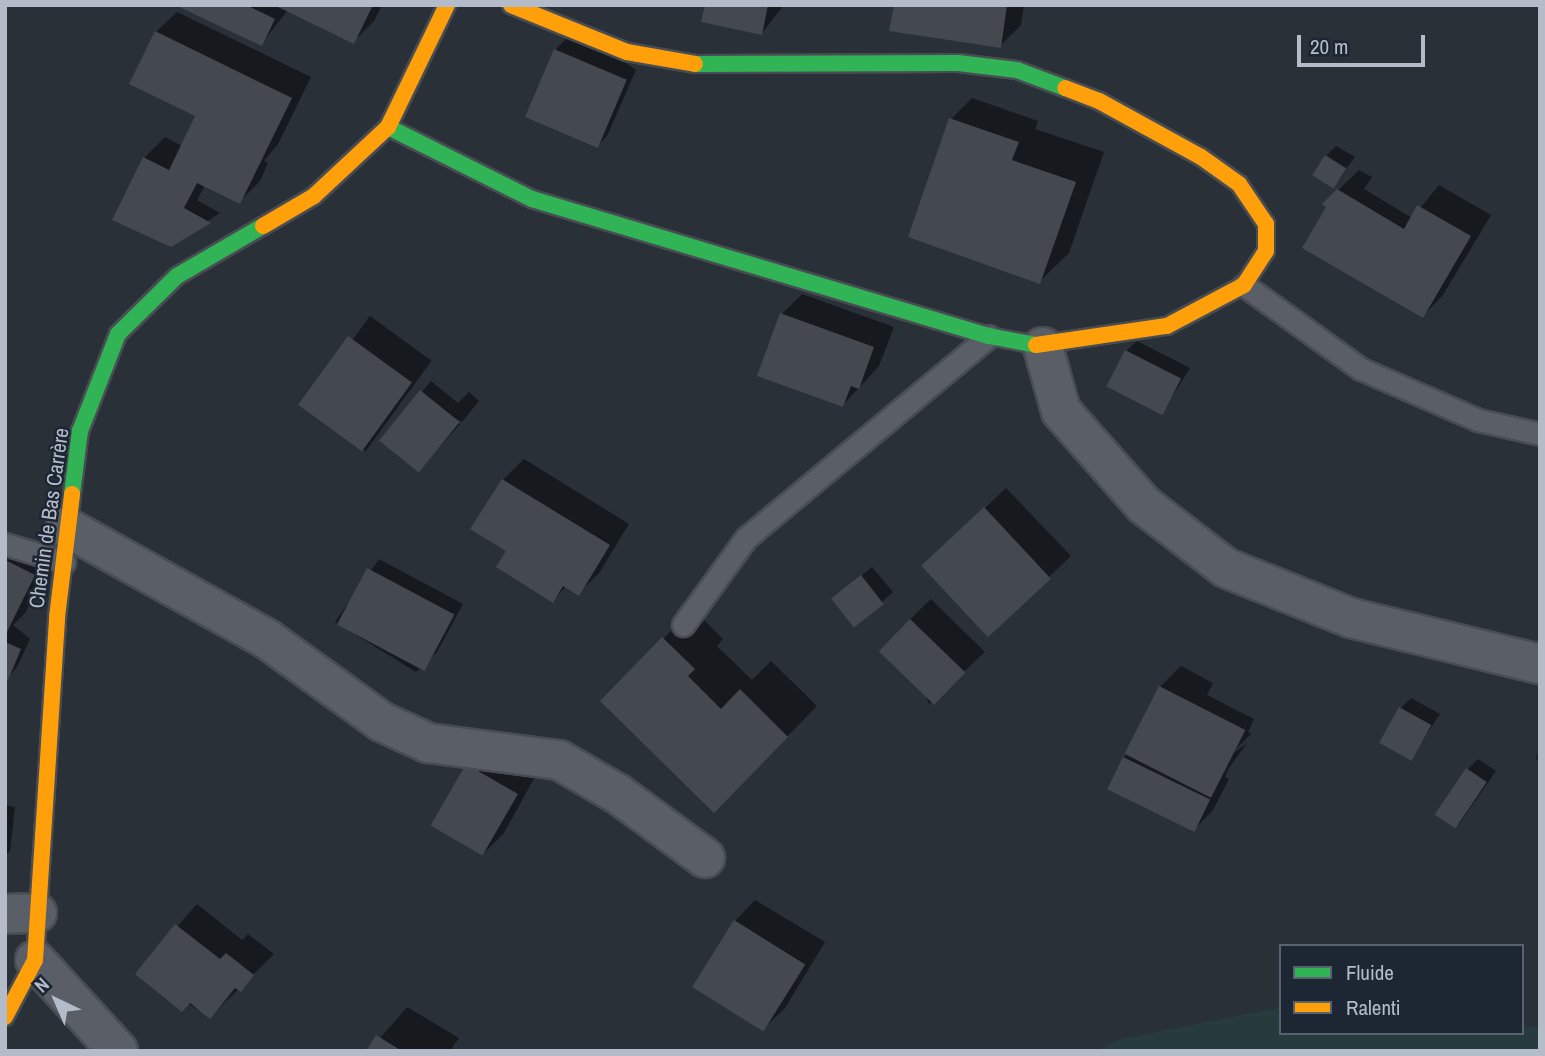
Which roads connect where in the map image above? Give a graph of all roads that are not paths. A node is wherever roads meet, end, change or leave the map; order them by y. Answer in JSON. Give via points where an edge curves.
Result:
{"nodes":[{"id":1,"x":447,"y":5,"type":"edge"},
{"id":2,"x":511,"y":5,"type":"edge"},
{"id":3,"x":388,"y":127,"type":"junction"},
{"id":4,"x":1244,"y":285,"type":"junction"},
{"id":5,"x":989,"y":336,"type":"junction"},
{"id":6,"x":1043,"y":347,"type":"junction"},
{"id":7,"x":1540,"y":435,"type":"edge"},
{"id":8,"x":5,"y":544,"type":"edge"},
{"id":9,"x":65,"y":545,"type":"junction"},
{"id":10,"x":683,"y":625,"type":"dead end"},
{"id":11,"x":1540,"y":664,"type":"edge"},
{"id":12,"x":705,"y":858,"type":"dead end"},
{"id":13,"x":21,"y":913,"type":"edge"},
{"id":14,"x":35,"y":960,"type":"junction"},
{"id":15,"x":5,"y":1017,"type":"edge"},
{"id":16,"x":118,"y":1051,"type":"edge"}],
"edges":[{"from":1,"to":3,"type":"street","name":"Chemin de Bas Carrère"},
{"from":2,"to":4,"type":"street","via":[[626,52],[691,63],[958,63],[1017,70],[1099,101],[1201,157],[1239,184],[1256,204],[1266,224],[1266,251]]},
{"from":3,"to":5,"type":"street","via":[[532,200]]},
{"from":3,"to":9,"type":"street","name":"Chemin de Bas Carrère","via":[[314,196],[177,275],[118,334],[80,431]]},
{"from":4,"to":6,"type":"street","via":[[1167,326]]},
{"from":4,"to":7,"type":"lane","via":[[1361,369],[1478,420]]},
{"from":5,"to":6,"type":"street"},
{"from":5,"to":10,"type":"lane","via":[[746,538]]},
{"from":6,"to":11,"type":"street","via":[[1061,411],[1144,505],[1226,568],[1351,618]]},
{"from":8,"to":9,"type":"lane"},
{"from":9,"to":12,"type":"street","via":[[267,639],[382,722],[428,743],[559,760],[618,794]]},
{"from":9,"to":13,"type":"street","name":"Chemin de Bas Carrère"},
{"from":13,"to":14,"type":"street","name":"Chemin de Bas Carrère"},
{"from":14,"to":15,"type":"street","name":"Chemin de Bas Carrère"},
{"from":14,"to":16,"type":"street"}]}
